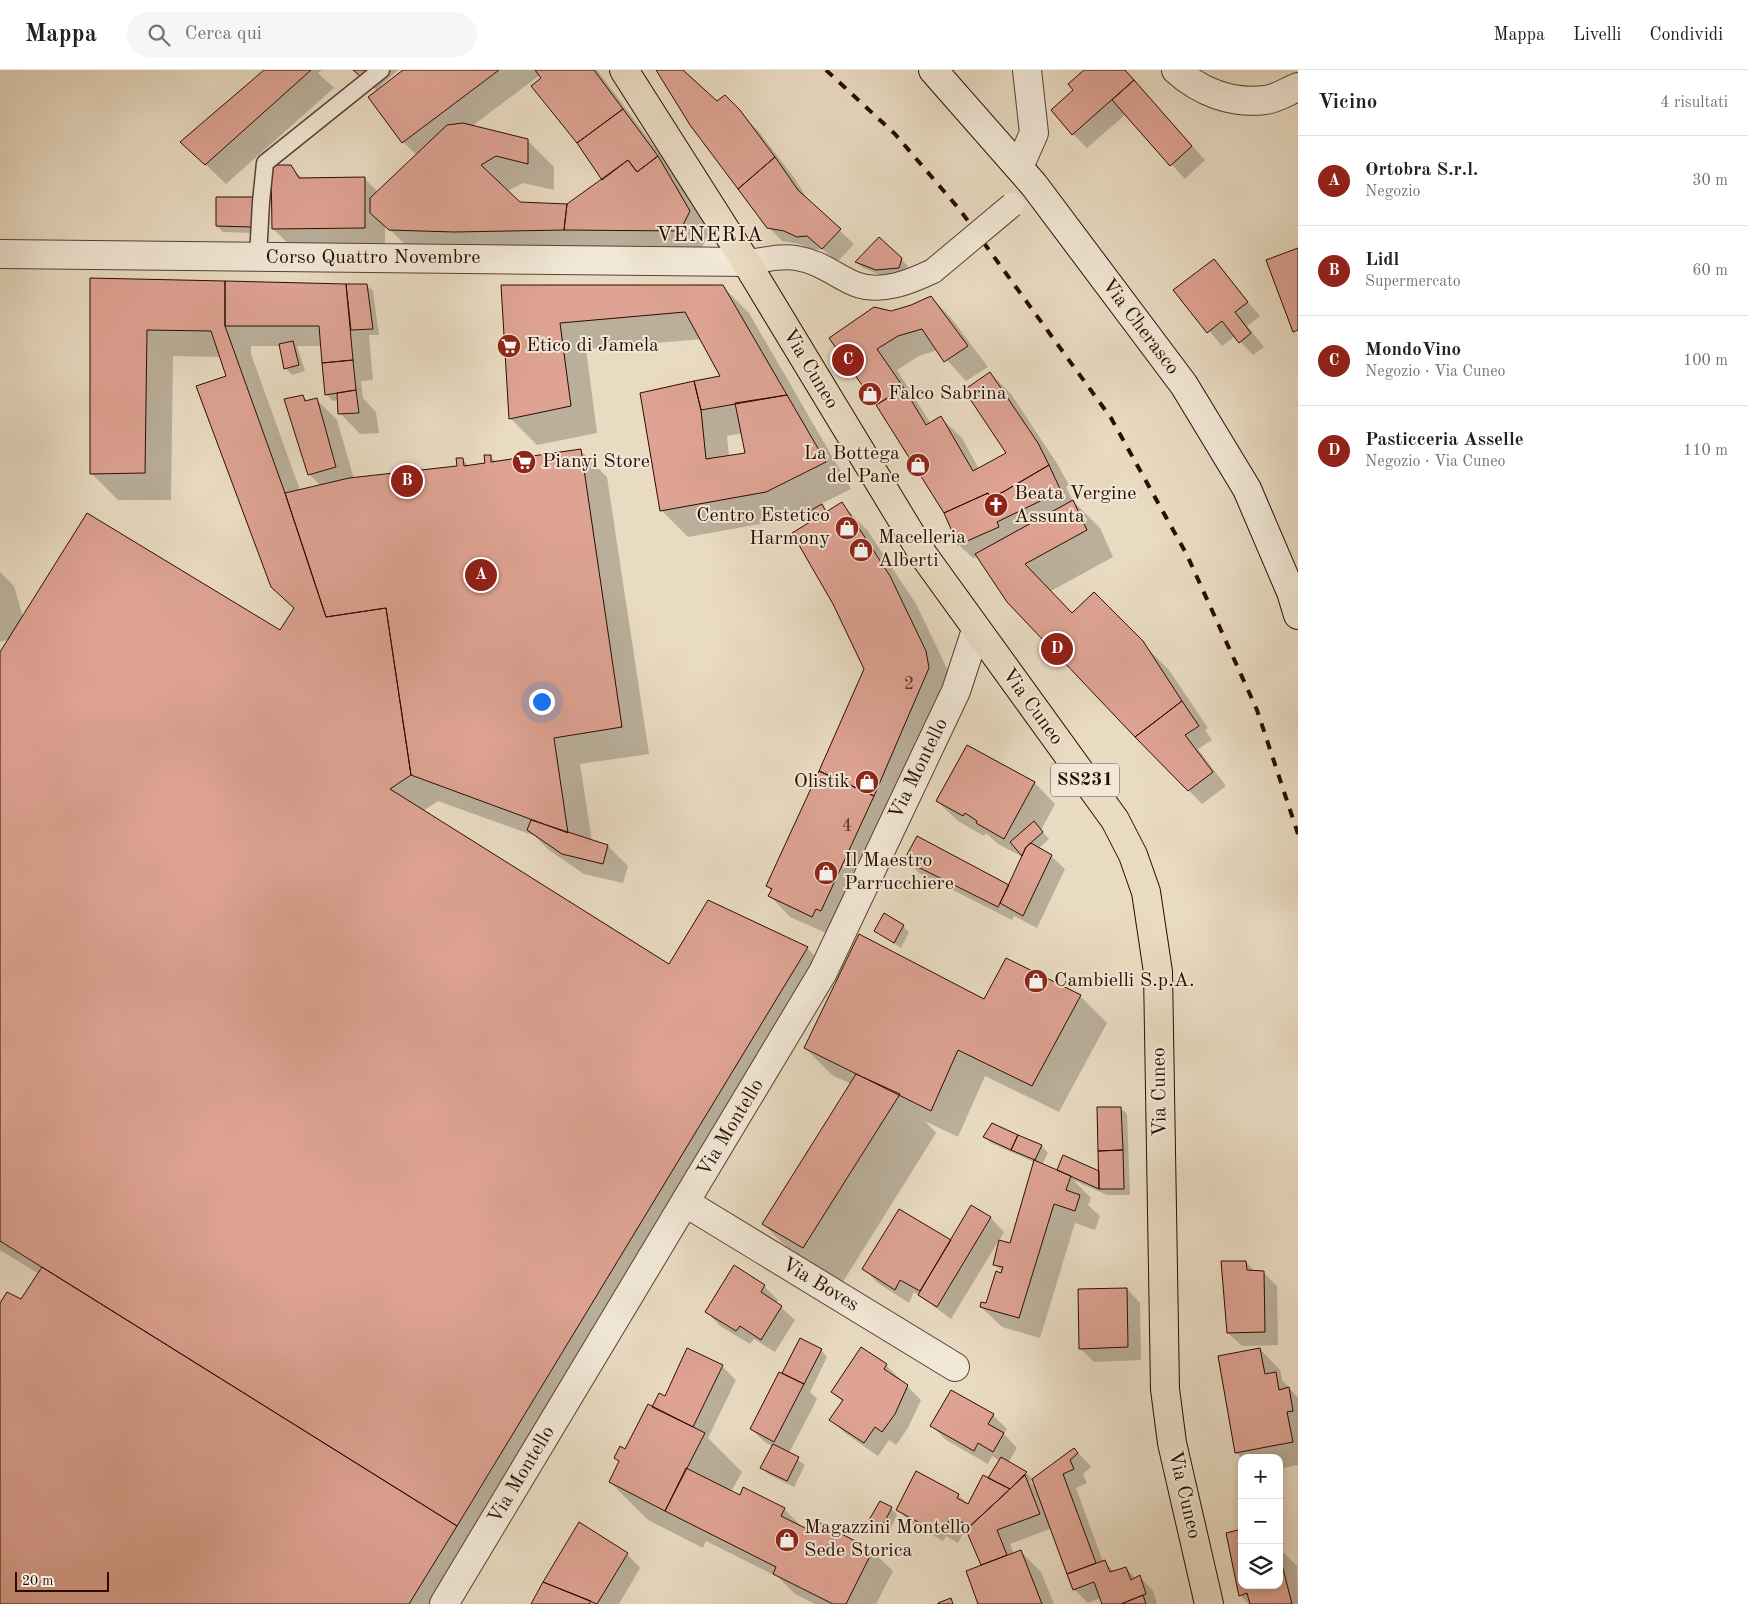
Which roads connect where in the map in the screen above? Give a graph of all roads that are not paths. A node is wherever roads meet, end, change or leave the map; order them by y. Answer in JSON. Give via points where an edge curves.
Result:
{"nodes":[{"id":1,"x":381,"y":70,"type":"edge"},
{"id":2,"x":624,"y":70,"type":"edge"},
{"id":3,"x":933,"y":70,"type":"edge"},
{"id":4,"x":1027,"y":70,"type":"edge"},
{"id":5,"x":1176,"y":70,"type":"edge"},
{"id":6,"x":1298,"y":87,"type":"edge"},
{"id":7,"x":1026,"y":176,"type":"junction"},
{"id":8,"x":0,"y":254,"type":"edge"},
{"id":9,"x":258,"y":257,"type":"junction"},
{"id":10,"x":746,"y":262,"type":"junction"},
{"id":11,"x":1298,"y":615,"type":"edge"},
{"id":12,"x":976,"y":630,"type":"junction"},
{"id":13,"x":686,"y":1204,"type":"junction"},
{"id":14,"x":955,"y":1367,"type":"dead end"},
{"id":15,"x":444,"y":1604,"type":"edge"},
{"id":16,"x":1209,"y":1604,"type":"edge"}],
"edges":[{"from":1,"to":9,"type":"lane","via":[[265,163]]},
{"from":2,"to":10,"type":"main road","name":"Via Cuneo","number":"SS231"},
{"from":3,"to":7,"type":"street","name":"Via Cherasco"},
{"from":4,"to":7,"type":"street","via":[[1034,133]]},
{"from":5,"to":6,"type":"street","via":[[1203,90],[1233,100],[1267,100]]},
{"from":7,"to":10,"type":"street","bridge":true,"via":[[1012,205],[933,271],[906,284],[880,287],[856,284],[828,268],[794,257]]},
{"from":7,"to":11,"type":"street","name":"Via Cherasco","via":[[1184,385],[1247,489]]},
{"from":8,"to":9,"type":"street","name":"Corso Quattro Novembre"},
{"from":9,"to":10,"type":"street","name":"Corso Quattro Novembre"},
{"from":10,"to":12,"type":"main road","name":"Via Cuneo","number":"SS231","via":[[924,556]]},
{"from":12,"to":13,"type":"street","name":"Via Montello","via":[[956,691],[823,972]]},
{"from":12,"to":16,"type":"main road","name":"Via Cuneo","number":"SS231","via":[[1115,820],[1133,855],[1146,892],[1158,972],[1165,1389],[1172,1443]]},
{"from":13,"to":14,"type":"street","name":"Via Boves"},
{"from":13,"to":15,"type":"street","name":"Via Montello"}]}
